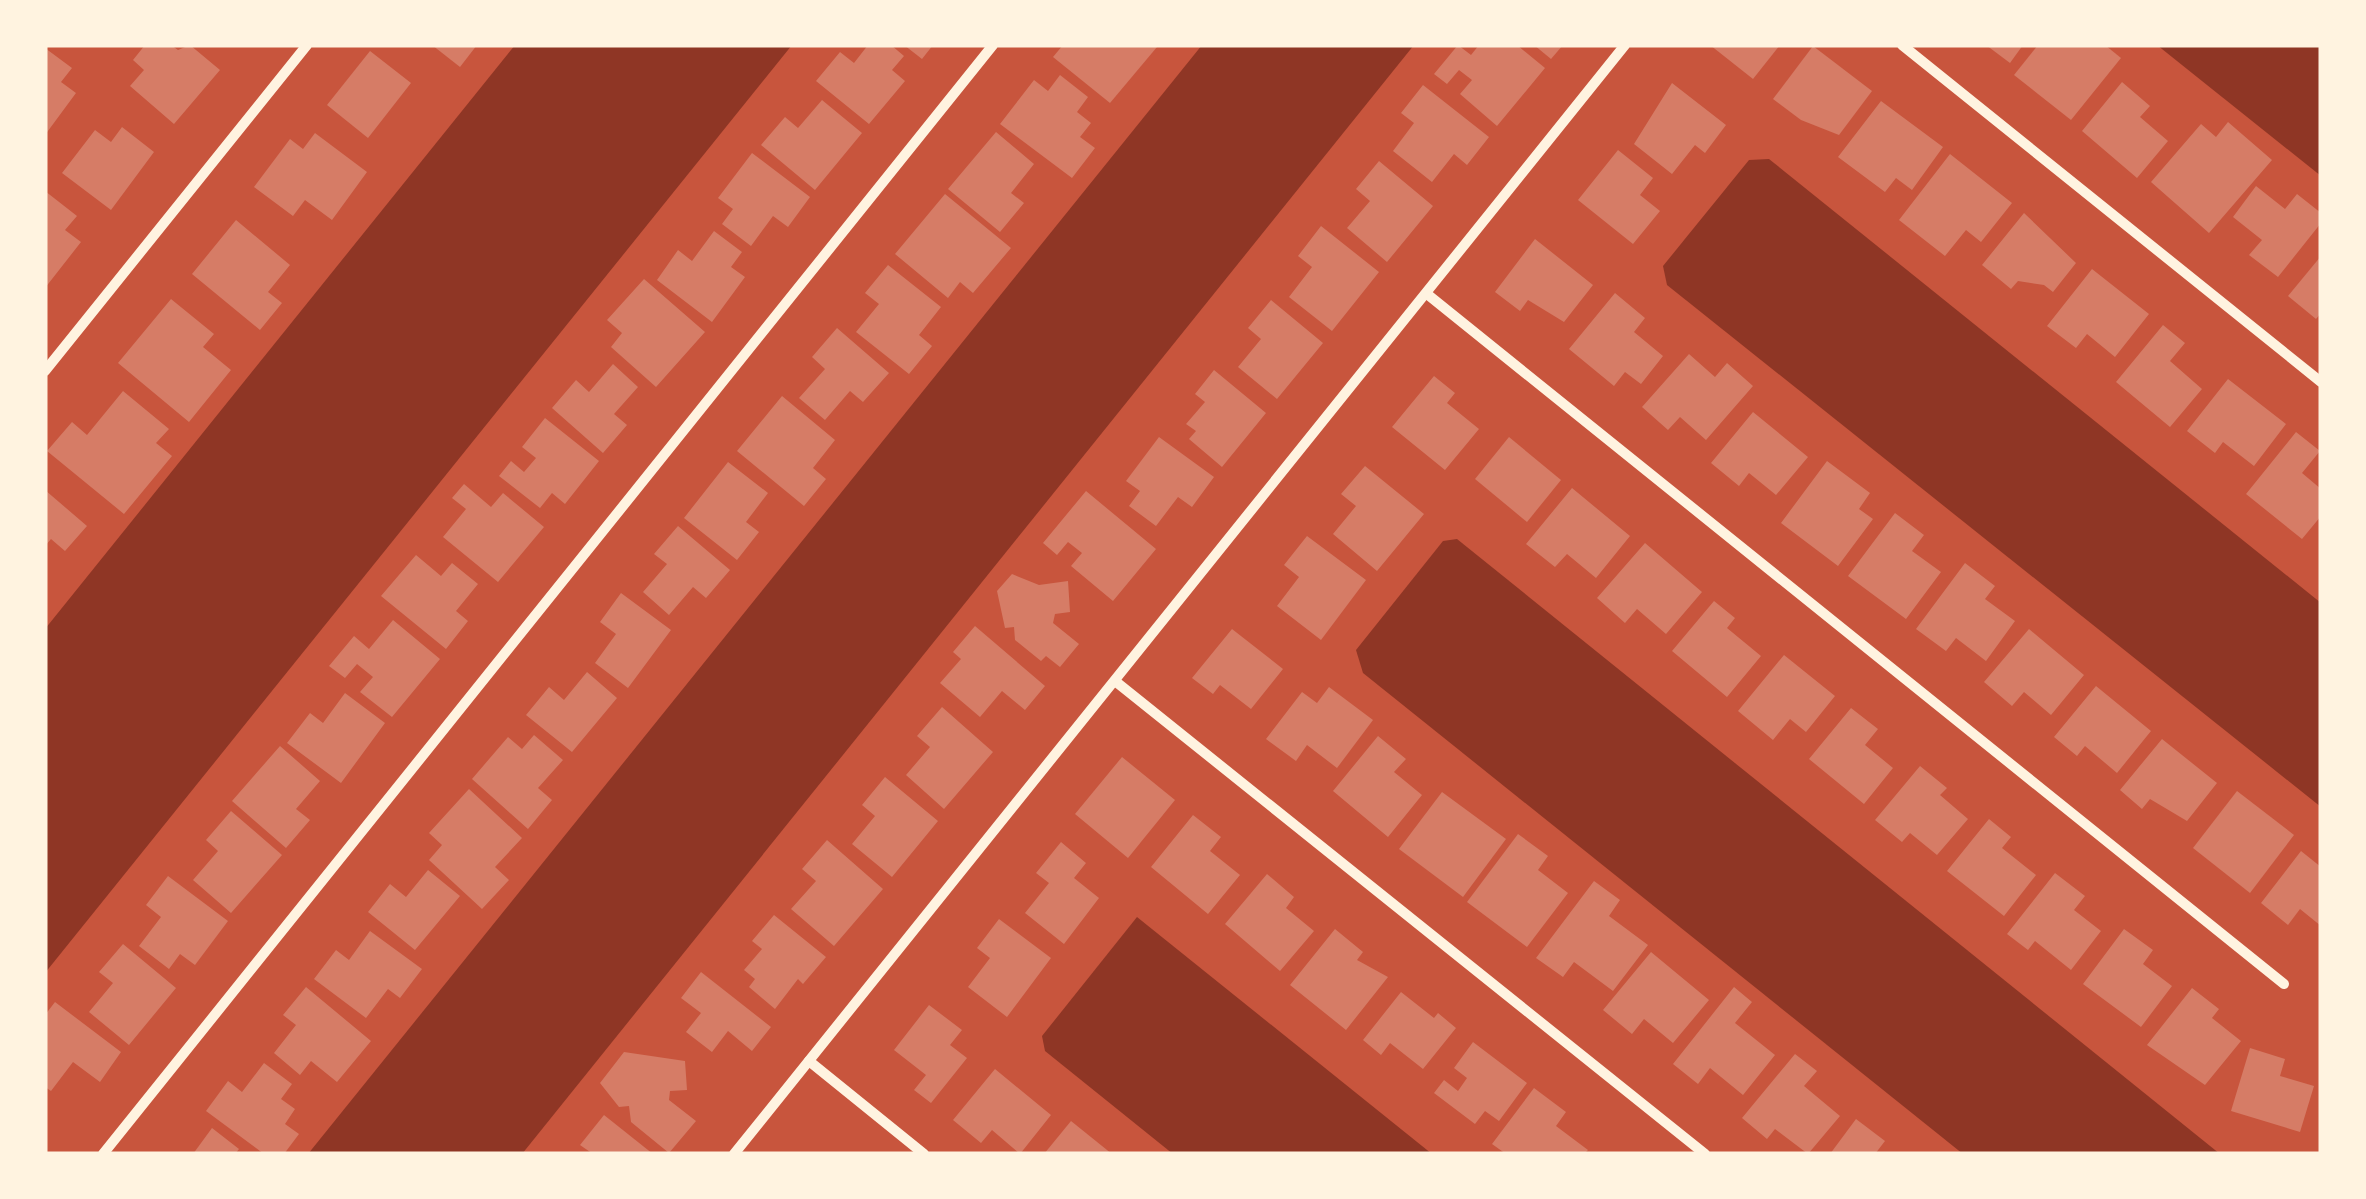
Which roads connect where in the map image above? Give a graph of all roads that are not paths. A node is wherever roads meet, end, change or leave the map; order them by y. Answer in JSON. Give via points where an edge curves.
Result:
{"nodes":[{"id":1,"x":307,"y":45,"type":"edge"},
{"id":2,"x":994,"y":45,"type":"edge"},
{"id":3,"x":1625,"y":45,"type":"edge"},
{"id":4,"x":1902,"y":45,"type":"edge"},
{"id":5,"x":1427,"y":294,"type":"junction"},
{"id":6,"x":45,"y":349,"type":"edge"},
{"id":7,"x":56,"y":358,"type":"junction"},
{"id":8,"x":45,"y":372,"type":"edge"},
{"id":9,"x":2321,"y":382,"type":"edge"},
{"id":10,"x":1115,"y":680,"type":"junction"},
{"id":11,"x":2284,"y":984,"type":"dead end"},
{"id":12,"x":809,"y":1061,"type":"junction"},
{"id":13,"x":103,"y":1154,"type":"edge"},
{"id":14,"x":734,"y":1154,"type":"edge"},
{"id":15,"x":924,"y":1154,"type":"edge"},
{"id":16,"x":1705,"y":1154,"type":"edge"}],
"edges":[{"from":1,"to":7,"type":"street"},
{"from":2,"to":13,"type":"street"},
{"from":3,"to":5,"type":"street"},
{"from":4,"to":9,"type":"street"},
{"from":5,"to":10,"type":"street"},
{"from":5,"to":11,"type":"street"},
{"from":6,"to":7,"type":"street"},
{"from":7,"to":8,"type":"street"},
{"from":10,"to":12,"type":"street"},
{"from":10,"to":16,"type":"street"},
{"from":12,"to":14,"type":"street"},
{"from":12,"to":15,"type":"street"}]}
